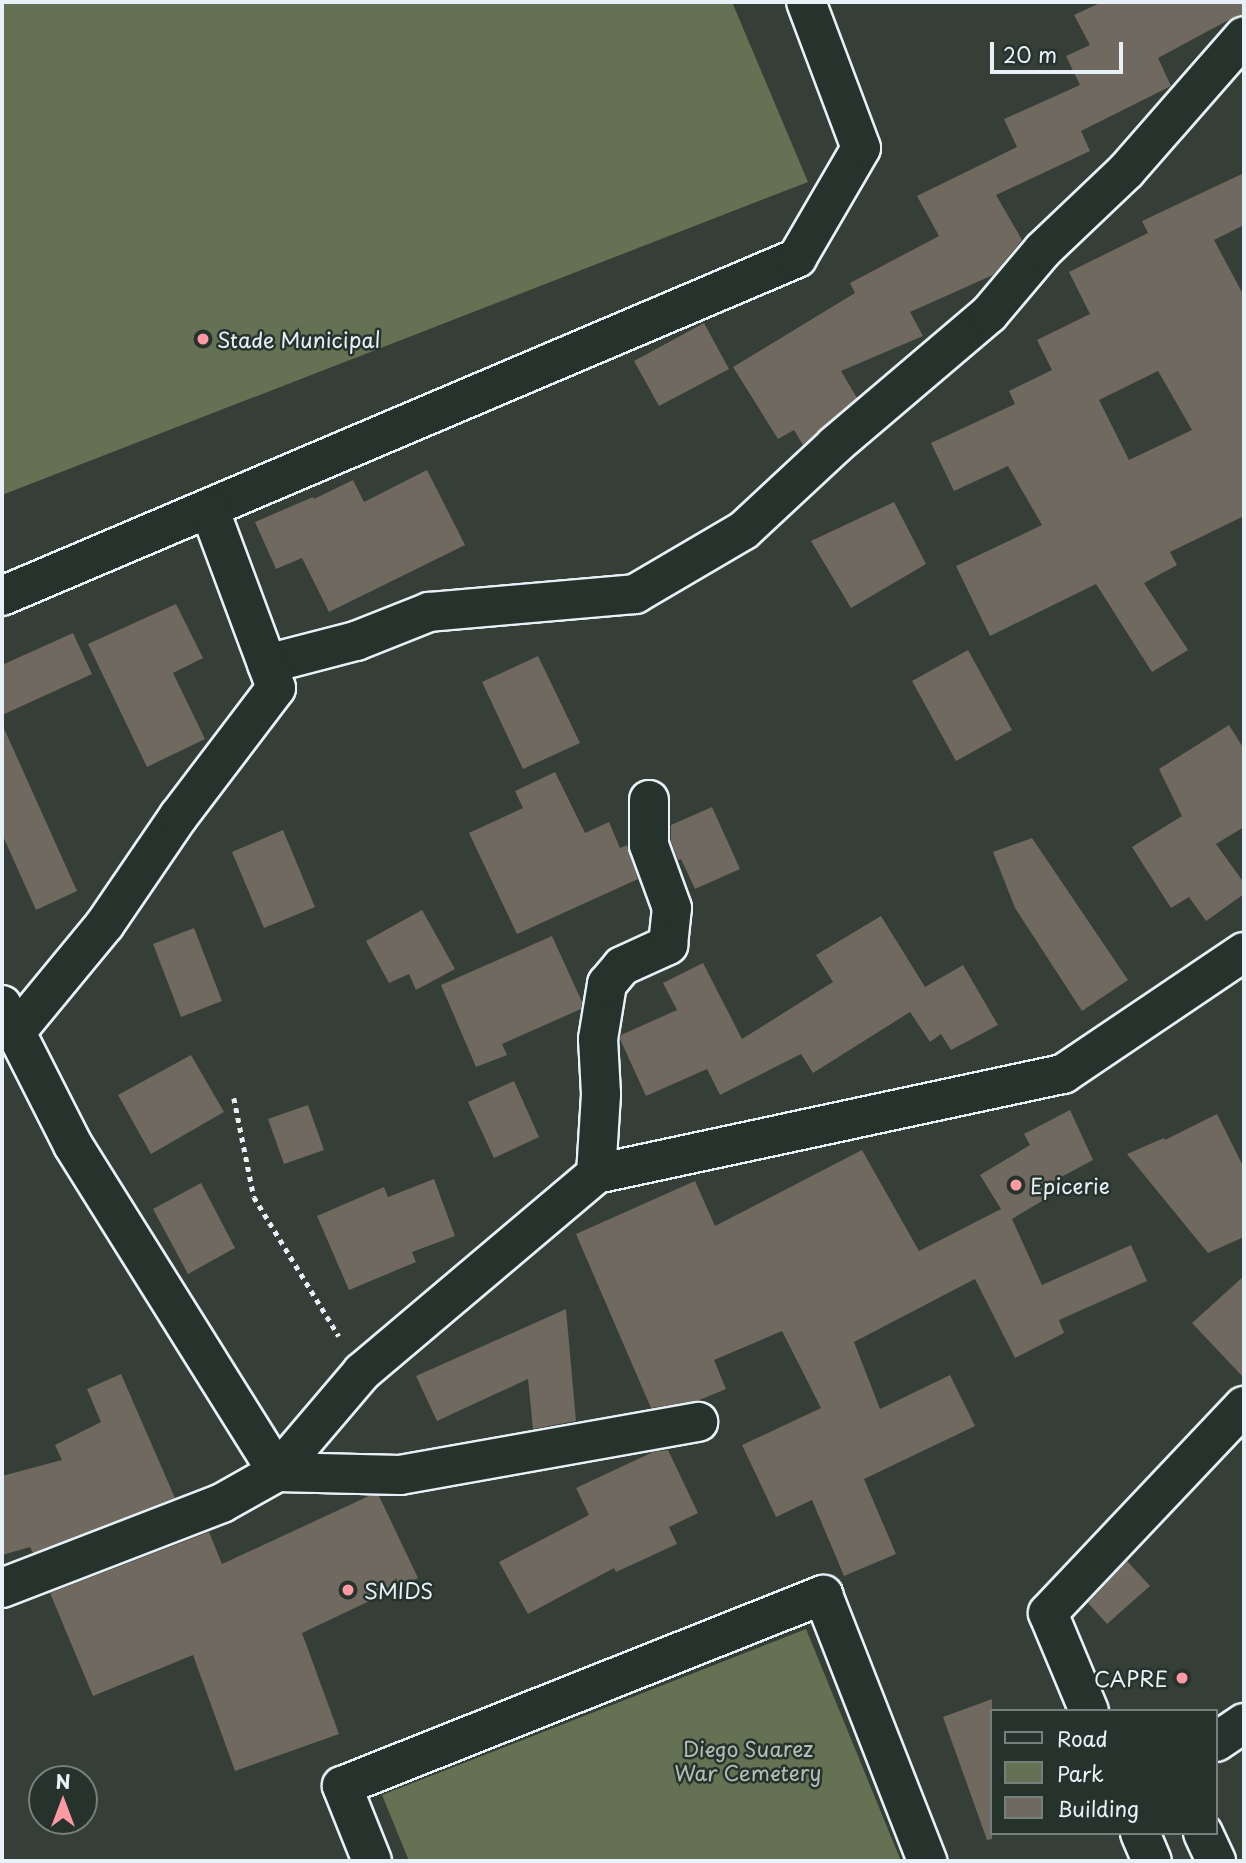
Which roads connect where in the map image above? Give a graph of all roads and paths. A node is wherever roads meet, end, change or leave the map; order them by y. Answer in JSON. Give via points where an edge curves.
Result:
{"nodes":[{"id":1,"x":806,"y":2,"type":"edge"},
{"id":2,"x":1244,"y":36,"type":"edge"},
{"id":3,"x":209,"y":508,"type":"junction"},
{"id":4,"x":2,"y":596,"type":"edge"},
{"id":5,"x":267,"y":663,"type":"junction"},
{"id":6,"x":649,"y":800,"type":"dead end"},
{"id":7,"x":1244,"y":953,"type":"edge"},
{"id":8,"x":9,"y":1019,"type":"edge"},
{"id":9,"x":234,"y":1098,"type":"dead end"},
{"id":10,"x":596,"y":1174,"type":"junction"},
{"id":11,"x":362,"y":1373,"type":"junction"},
{"id":12,"x":1244,"y":1406,"type":"edge"},
{"id":13,"x":698,"y":1422,"type":"dead end"},
{"id":14,"x":277,"y":1472,"type":"junction"},
{"id":15,"x":2,"y":1588,"type":"edge"},
{"id":16,"x":1088,"y":1709,"type":"edge"},
{"id":17,"x":1244,"y":1723,"type":"edge"},
{"id":18,"x":1218,"y":1741,"type":"edge"},
{"id":19,"x":1141,"y":1835,"type":"edge"},
{"id":20,"x":1204,"y":1835,"type":"edge"},
{"id":21,"x":372,"y":1861,"type":"edge"},
{"id":22,"x":927,"y":1861,"type":"edge"},
{"id":23,"x":1152,"y":1861,"type":"edge"},
{"id":24,"x":1216,"y":1861,"type":"edge"}],
"edges":[{"from":1,"to":3,"type":"street","via":[[861,148],[797,258]]},
{"from":2,"to":5,"type":"street","via":[[1126,171],[1043,250],[989,314],[835,445],[744,530],[635,594],[429,612],[355,641]]},
{"from":3,"to":4,"type":"street"},
{"from":3,"to":5,"type":"street"},
{"from":5,"to":8,"type":"street","via":[[276,688],[178,817],[105,924]]},
{"from":6,"to":10,"type":"street","via":[[649,845],[672,908],[668,945],[622,966],[607,984],[598,1039],[601,1094]]},
{"from":7,"to":10,"type":"street","via":[[1063,1074]]},
{"from":8,"to":14,"type":"street","via":[[74,1145]]},
{"from":9,"to":11,"type":"path","via":[[254,1197]]},
{"from":10,"to":11,"type":"street"},
{"from":11,"to":14,"type":"street"},
{"from":12,"to":16,"type":"street","via":[[1048,1613]]},
{"from":13,"to":14,"type":"street","via":[[400,1475]]},
{"from":14,"to":15,"type":"street","via":[[222,1503]]},
{"from":17,"to":18,"type":"street"},
{"from":19,"to":23,"type":"street"},
{"from":20,"to":24,"type":"street"},
{"from":21,"to":22,"type":"street","via":[[342,1786],[823,1595]]}]}
